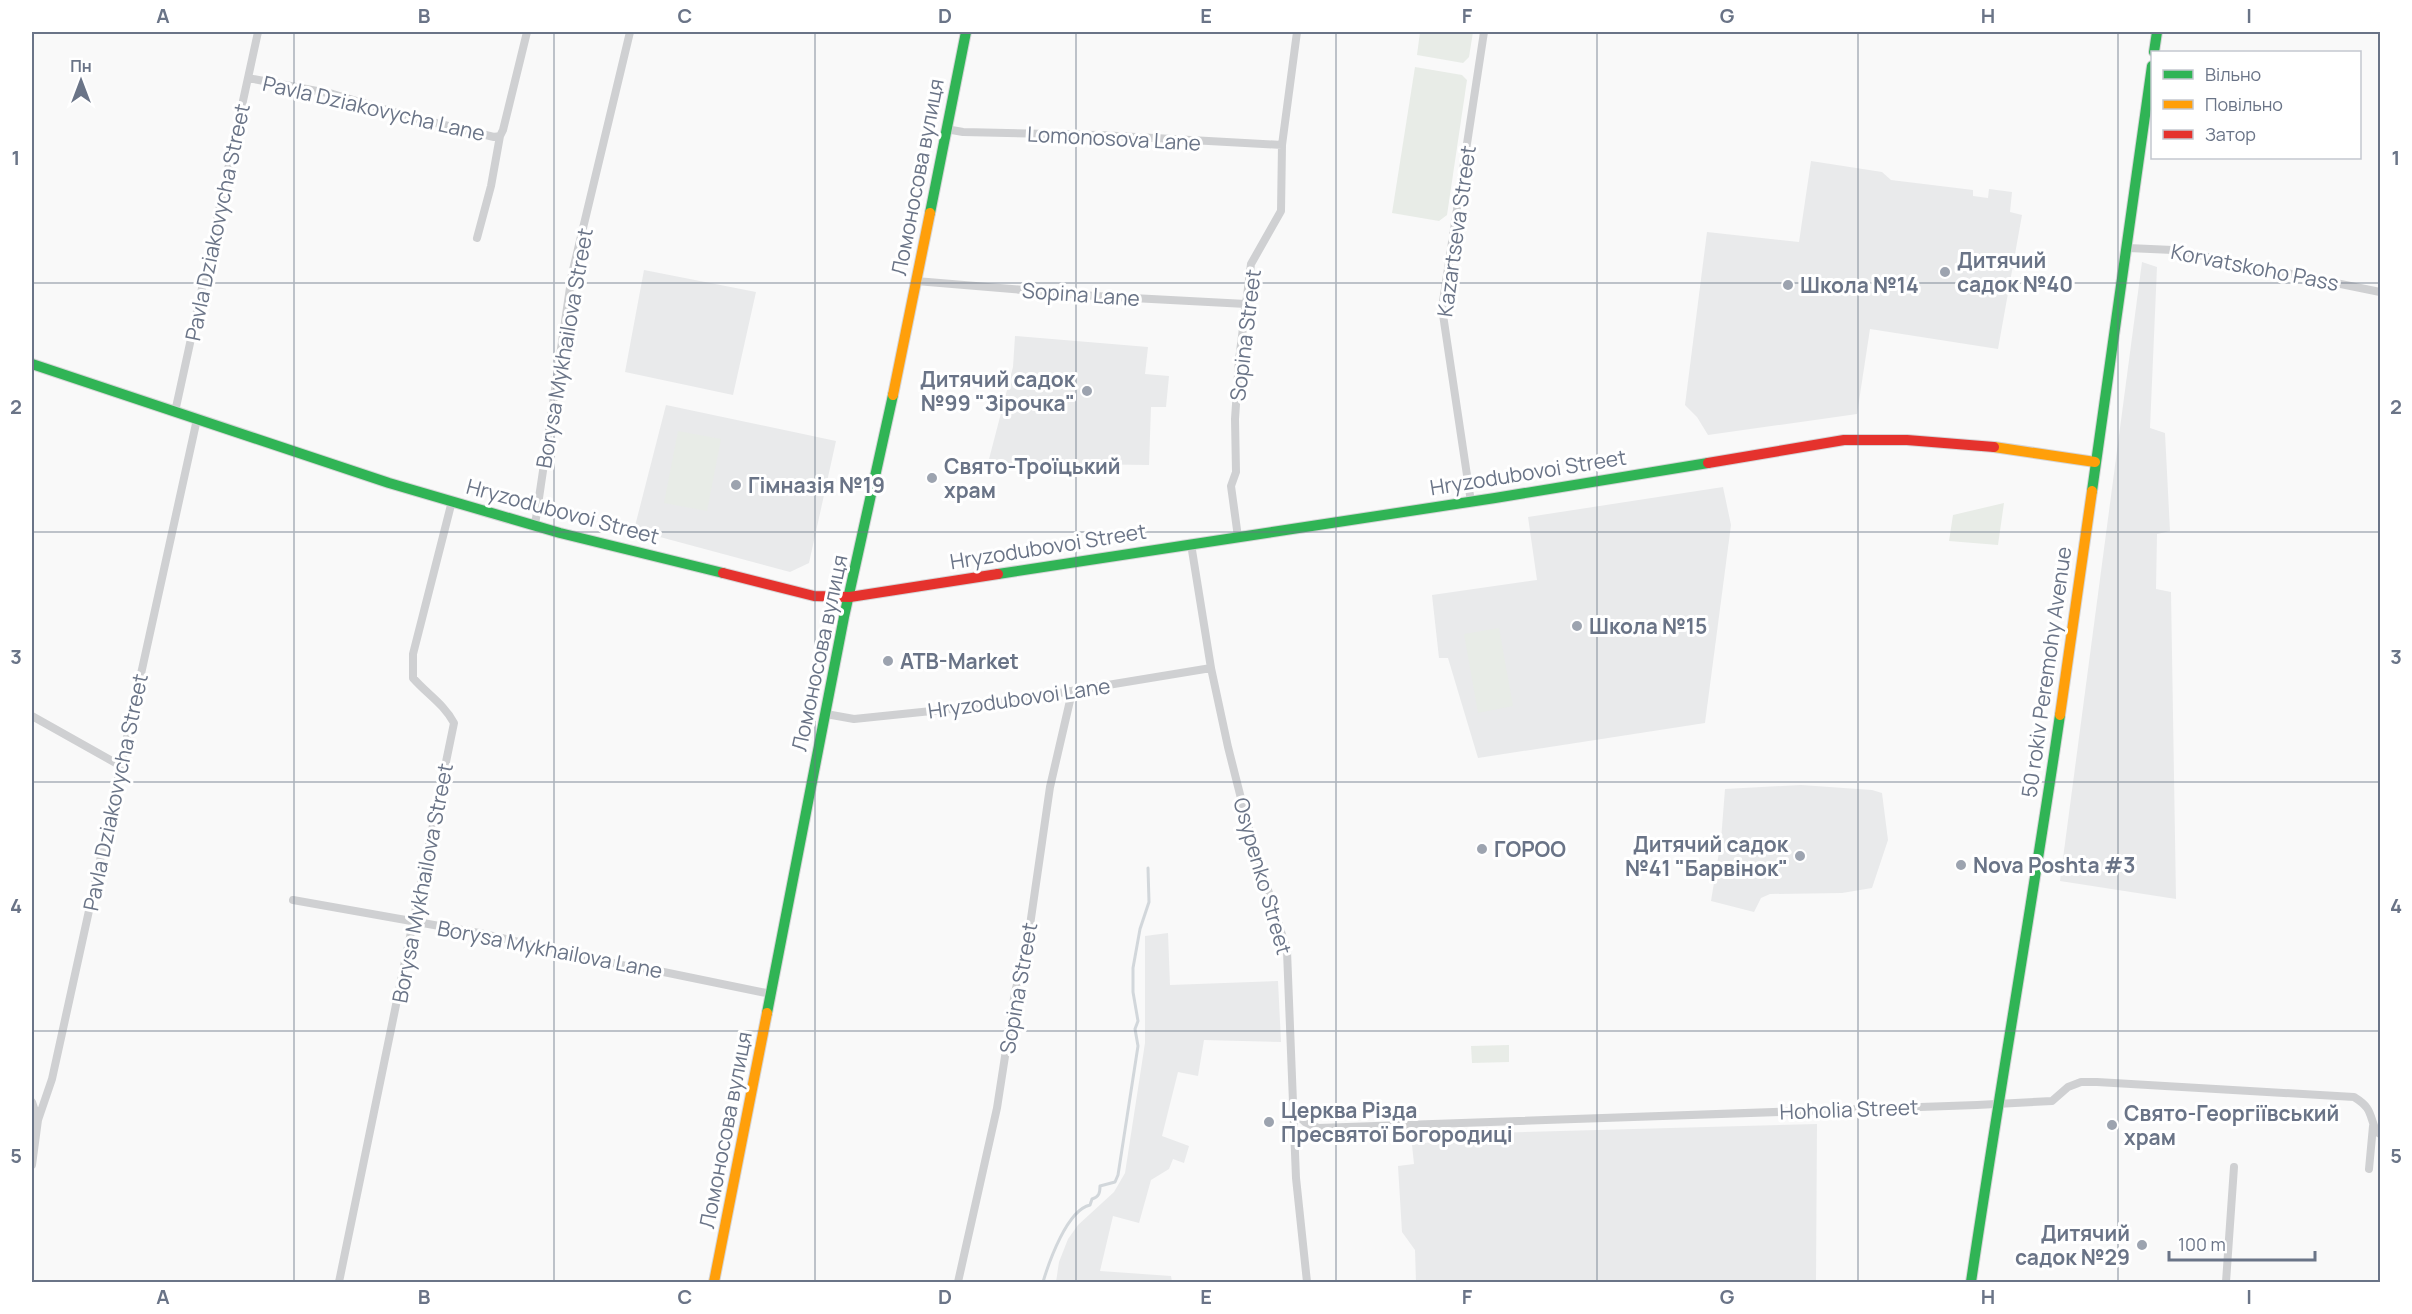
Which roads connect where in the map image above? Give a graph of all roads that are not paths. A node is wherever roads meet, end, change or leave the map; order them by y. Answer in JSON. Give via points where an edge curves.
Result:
{"nodes":[{"id":1,"x":258,"y":32,"type":"edge"},
{"id":2,"x":527,"y":32,"type":"edge"},
{"id":3,"x":630,"y":32,"type":"edge"},
{"id":4,"x":966,"y":32,"type":"edge"},
{"id":5,"x":1297,"y":32,"type":"edge"},
{"id":6,"x":1484,"y":32,"type":"edge"},
{"id":7,"x":2157,"y":32,"type":"edge"},
{"id":8,"x":2154,"y":51,"type":"edge"},
{"id":9,"x":2151,"y":74,"type":"edge"},
{"id":10,"x":248,"y":78,"type":"junction"},
{"id":11,"x":946,"y":129,"type":"junction"},
{"id":12,"x":500,"y":136,"type":"junction"},
{"id":13,"x":1282,"y":145,"type":"junction"},
{"id":14,"x":477,"y":238,"type":"dead end"},
{"id":15,"x":2128,"y":248,"type":"junction"},
{"id":16,"x":916,"y":281,"type":"junction"},
{"id":17,"x":2380,"y":292,"type":"edge"},
{"id":18,"x":1246,"y":304,"type":"junction"},
{"id":19,"x":32,"y":364,"type":"edge"},
{"id":20,"x":176,"y":412,"type":"junction"},
{"id":21,"x":197,"y":419,"type":"junction"},
{"id":22,"x":2096,"y":462,"type":"junction"},
{"id":23,"x":452,"y":501,"type":"junction"},
{"id":24,"x":1471,"y":502,"type":"junction"},
{"id":25,"x":535,"y":525,"type":"junction"},
{"id":26,"x":1238,"y":537,"type":"junction"},
{"id":27,"x":1191,"y":544,"type":"junction"},
{"id":28,"x":850,"y":597,"type":"junction"},
{"id":29,"x":1211,"y":668,"type":"junction"},
{"id":30,"x":1072,"y":692,"type":"junction"},
{"id":31,"x":826,"y":714,"type":"junction"},
{"id":32,"x":32,"y":716,"type":"edge"},
{"id":33,"x":121,"y":766,"type":"junction"},
{"id":34,"x":293,"y":900,"type":"dead end"},
{"id":35,"x":414,"y":923,"type":"junction"},
{"id":36,"x":771,"y":994,"type":"junction"},
{"id":37,"x":32,"y":1102,"type":"edge"},
{"id":38,"x":1997,"y":1104,"type":"junction"},
{"id":39,"x":1294,"y":1112,"type":"junction"},
{"id":40,"x":38,"y":1120,"type":"junction"},
{"id":41,"x":2373,"y":1124,"type":"junction"},
{"id":42,"x":2380,"y":1134,"type":"edge"},
{"id":43,"x":32,"y":1165,"type":"edge"},
{"id":44,"x":2234,"y":1167,"type":"dead end"},
{"id":45,"x":2369,"y":1169,"type":"dead end"},
{"id":46,"x":339,"y":1282,"type":"edge"},
{"id":47,"x":714,"y":1282,"type":"edge"},
{"id":48,"x":958,"y":1282,"type":"edge"},
{"id":49,"x":1307,"y":1282,"type":"edge"},
{"id":50,"x":1971,"y":1282,"type":"edge"},
{"id":51,"x":2226,"y":1282,"type":"edge"}],
"edges":[{"from":1,"to":10,"type":"street","name":"Pavla Dziakovycha Street"},
{"from":2,"to":12,"type":"street","name":"Pavla Dziakovycha Lane"},
{"from":3,"to":25,"type":"street","name":"Borysa Mykhailova Street","via":[[572,274]]},
{"from":4,"to":11,"type":"main road","name":"Ломоносова вулиця"},
{"from":5,"to":13,"type":"street","name":"Sopina Street"},
{"from":6,"to":24,"type":"street","name":"Kazartseva Street","via":[[1442,308]]},
{"from":7,"to":8,"type":"main road"},
{"from":9,"to":15,"type":"main road","name":"50 rokiv Peremohy Avenue"},
{"from":10,"to":12,"type":"street","name":"Pavla Dziakovycha Lane","via":[[333,94],[411,117]]},
{"from":10,"to":20,"type":"street","name":"Pavla Dziakovycha Street"},
{"from":11,"to":13,"type":"street","name":"Lomonosova Lane"},
{"from":11,"to":16,"type":"main road","name":"Ломоносова вулиця"},
{"from":12,"to":14,"type":"street","name":"Pavla Dziakovycha Lane"},
{"from":13,"to":18,"type":"street","name":"Sopina Street","via":[[1281,211],[1251,264]]},
{"from":15,"to":17,"type":"street","name":"Korvatskoho Pass","via":[[2173,250]]},
{"from":15,"to":22,"type":"main road","name":"50 rokiv Peremohy Avenue"},
{"from":16,"to":18,"type":"street","name":"Sopina Lane"},
{"from":16,"to":28,"type":"main road","name":"Ломоносова вулиця"},
{"from":18,"to":26,"type":"street","name":"Sopina Street","via":[[1232,486]]},
{"from":19,"to":20,"type":"main road","name":"Hryzodubovoi Street"},
{"from":20,"to":21,"type":"main road","name":"Hryzodubovoi Street"},
{"from":21,"to":23,"type":"main road","name":"Hryzodubovoi Street"},
{"from":21,"to":33,"type":"street","name":"Pavla Dziakovycha Street"},
{"from":22,"to":24,"type":"main road","name":"Hryzodubovoi Street","via":[[1960,443],[1844,440]]},
{"from":22,"to":38,"type":"main road","name":"50 rokiv Peremohy Avenue","via":[[2041,842]]},
{"from":23,"to":25,"type":"main road","name":"Hryzodubovoi Street"},
{"from":23,"to":35,"type":"street","name":"Borysa Mykhailova Street","via":[[413,654],[413,678],[446,707],[454,723]]},
{"from":24,"to":26,"type":"main road","name":"Hryzodubovoi Street"},
{"from":25,"to":28,"type":"main road","name":"Hryzodubovoi Street","via":[[814,596]]},
{"from":26,"to":27,"type":"main road","name":"Hryzodubovoi Street"},
{"from":27,"to":28,"type":"main road","name":"Hryzodubovoi Street"},
{"from":27,"to":29,"type":"street","name":"Osypenko Street"},
{"from":28,"to":31,"type":"main road","name":"Ломоносова вулиця"},
{"from":29,"to":30,"type":"street","name":"Hryzodubovoi Lane"},
{"from":29,"to":39,"type":"street","name":"Osypenko Street","via":[[1247,822],[1287,951]]},
{"from":30,"to":31,"type":"street","name":"Hryzodubovoi Lane","via":[[854,719]]},
{"from":30,"to":48,"type":"street","name":"Sopina Street","via":[[1050,787],[998,1108]]},
{"from":31,"to":36,"type":"main road","name":"Ломоносова вулиця"},
{"from":32,"to":33,"type":"street"},
{"from":33,"to":40,"type":"street","name":"Pavla Dziakovycha Street","via":[[52,1079]]},
{"from":34,"to":35,"type":"street","name":"Borysa Mykhailova Lane"},
{"from":35,"to":36,"type":"street","name":"Borysa Mykhailova Lane"},
{"from":35,"to":46,"type":"street","name":"Borysa Mykhailova Street"},
{"from":36,"to":47,"type":"main road","name":"Ломоносова вулиця"},
{"from":37,"to":40,"type":"street"},
{"from":38,"to":39,"type":"street","name":"Hoholia Street","via":[[1318,1128]]},
{"from":38,"to":41,"type":"street","name":"Hoholia Street","via":[[2052,1101],[2080,1082],[2143,1084],[2354,1097],[2372,1112]]},
{"from":38,"to":50,"type":"main road","name":"50 rokiv Peremohy Avenue"},
{"from":39,"to":49,"type":"street","name":"Osypenko Street","via":[[1296,1178]]},
{"from":40,"to":43,"type":"street","name":"Pavla Dziakovycha Street"},
{"from":41,"to":42,"type":"street","name":"Hoholia Street"},
{"from":41,"to":45,"type":"street"},
{"from":44,"to":51,"type":"street"}]}
